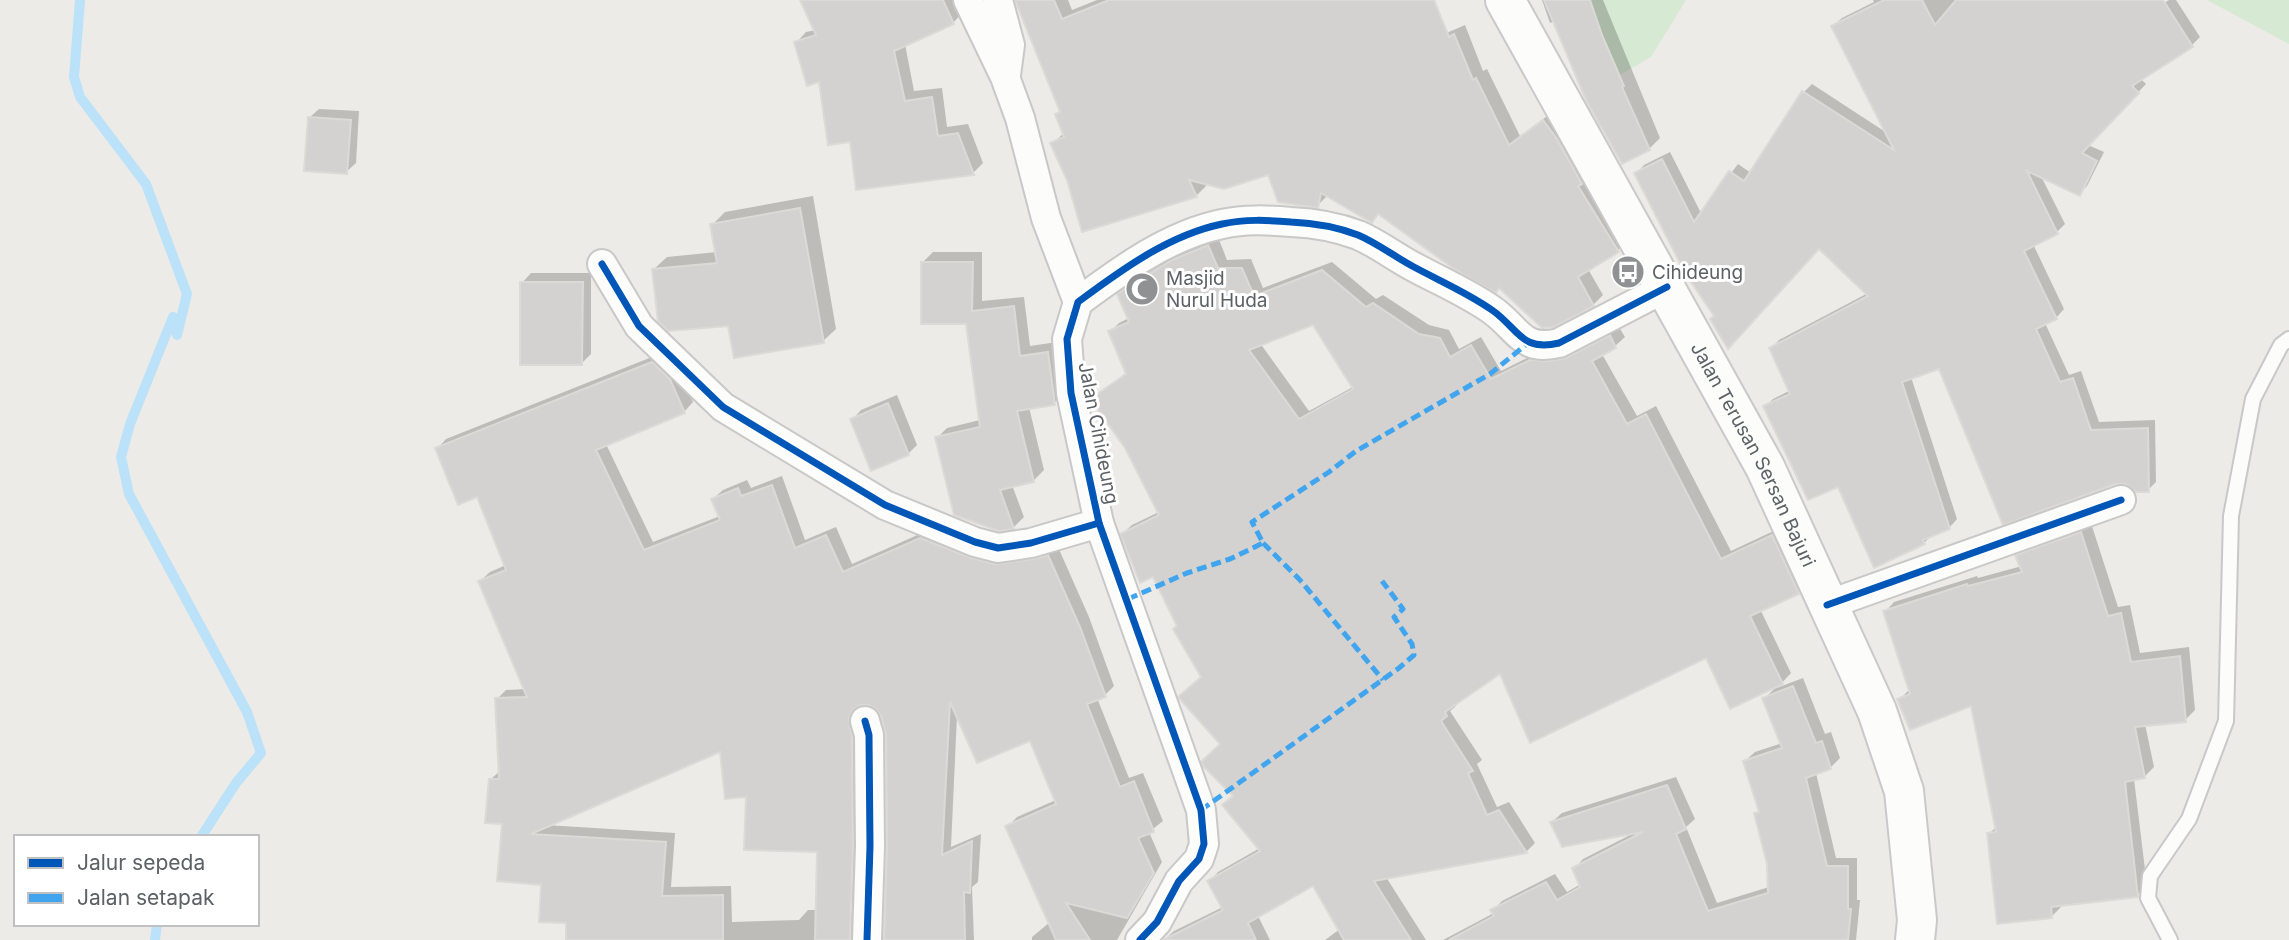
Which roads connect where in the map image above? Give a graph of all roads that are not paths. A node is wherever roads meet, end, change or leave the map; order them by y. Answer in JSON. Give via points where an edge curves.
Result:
{"nodes":[{"id":1,"x":968,"y":0,"type":"edge"},
{"id":2,"x":998,"y":0,"type":"edge"},
{"id":3,"x":1505,"y":0,"type":"edge"},
{"id":4,"x":1006,"y":77,"type":"junction"},
{"id":5,"x":602,"y":264,"type":"dead end"},
{"id":6,"x":1667,"y":287,"type":"junction"},
{"id":7,"x":1078,"y":302,"type":"junction"},
{"id":8,"x":2289,"y":339,"type":"edge"},
{"id":9,"x":2121,"y":500,"type":"dead end"},
{"id":10,"x":1099,"y":523,"type":"junction"},
{"id":11,"x":1827,"y":605,"type":"junction"},
{"id":12,"x":865,"y":720,"type":"dead end"},
{"id":13,"x":867,"y":940,"type":"edge"},
{"id":14,"x":1140,"y":940,"type":"edge"},
{"id":15,"x":1915,"y":940,"type":"edge"},
{"id":16,"x":2170,"y":940,"type":"edge"}],
"edges":[{"from":1,"to":4,"type":"street"},
{"from":2,"to":4,"type":"street","via":[[1010,45]]},
{"from":3,"to":6,"type":"main road","name":"Jalan Terusan Sersan Bajuri"},
{"from":4,"to":7,"type":"street","via":[[1046,218]]},
{"from":5,"to":10,"type":"street","via":[[639,326],[723,407],[885,505],[998,548]]},
{"from":6,"to":7,"type":"street","via":[[1559,343],[1544,346],[1528,343],[1460,289],[1359,235],[1311,223],[1259,220],[1221,224],[1182,238],[1150,253]]},
{"from":6,"to":11,"type":"main road","name":"Jalan Terusan Sersan Bajuri","via":[[1766,467]]},
{"from":7,"to":10,"type":"street","name":"Jalan Cihideung","via":[[1067,339],[1071,393]]},
{"from":8,"to":16,"type":"lane","via":[[2281,345],[2253,399],[2231,516],[2226,721],[2189,819],[2150,876],[2148,898]]},
{"from":9,"to":11,"type":"street"},
{"from":10,"to":14,"type":"street","name":"Jalan Cihideung","via":[[1201,810],[1204,844],[1199,859]]},
{"from":11,"to":15,"type":"main road","name":"Jalan Terusan Sersan Bajuri","via":[[1877,711],[1904,791]]},
{"from":12,"to":13,"type":"street","via":[[870,805]]}]}
